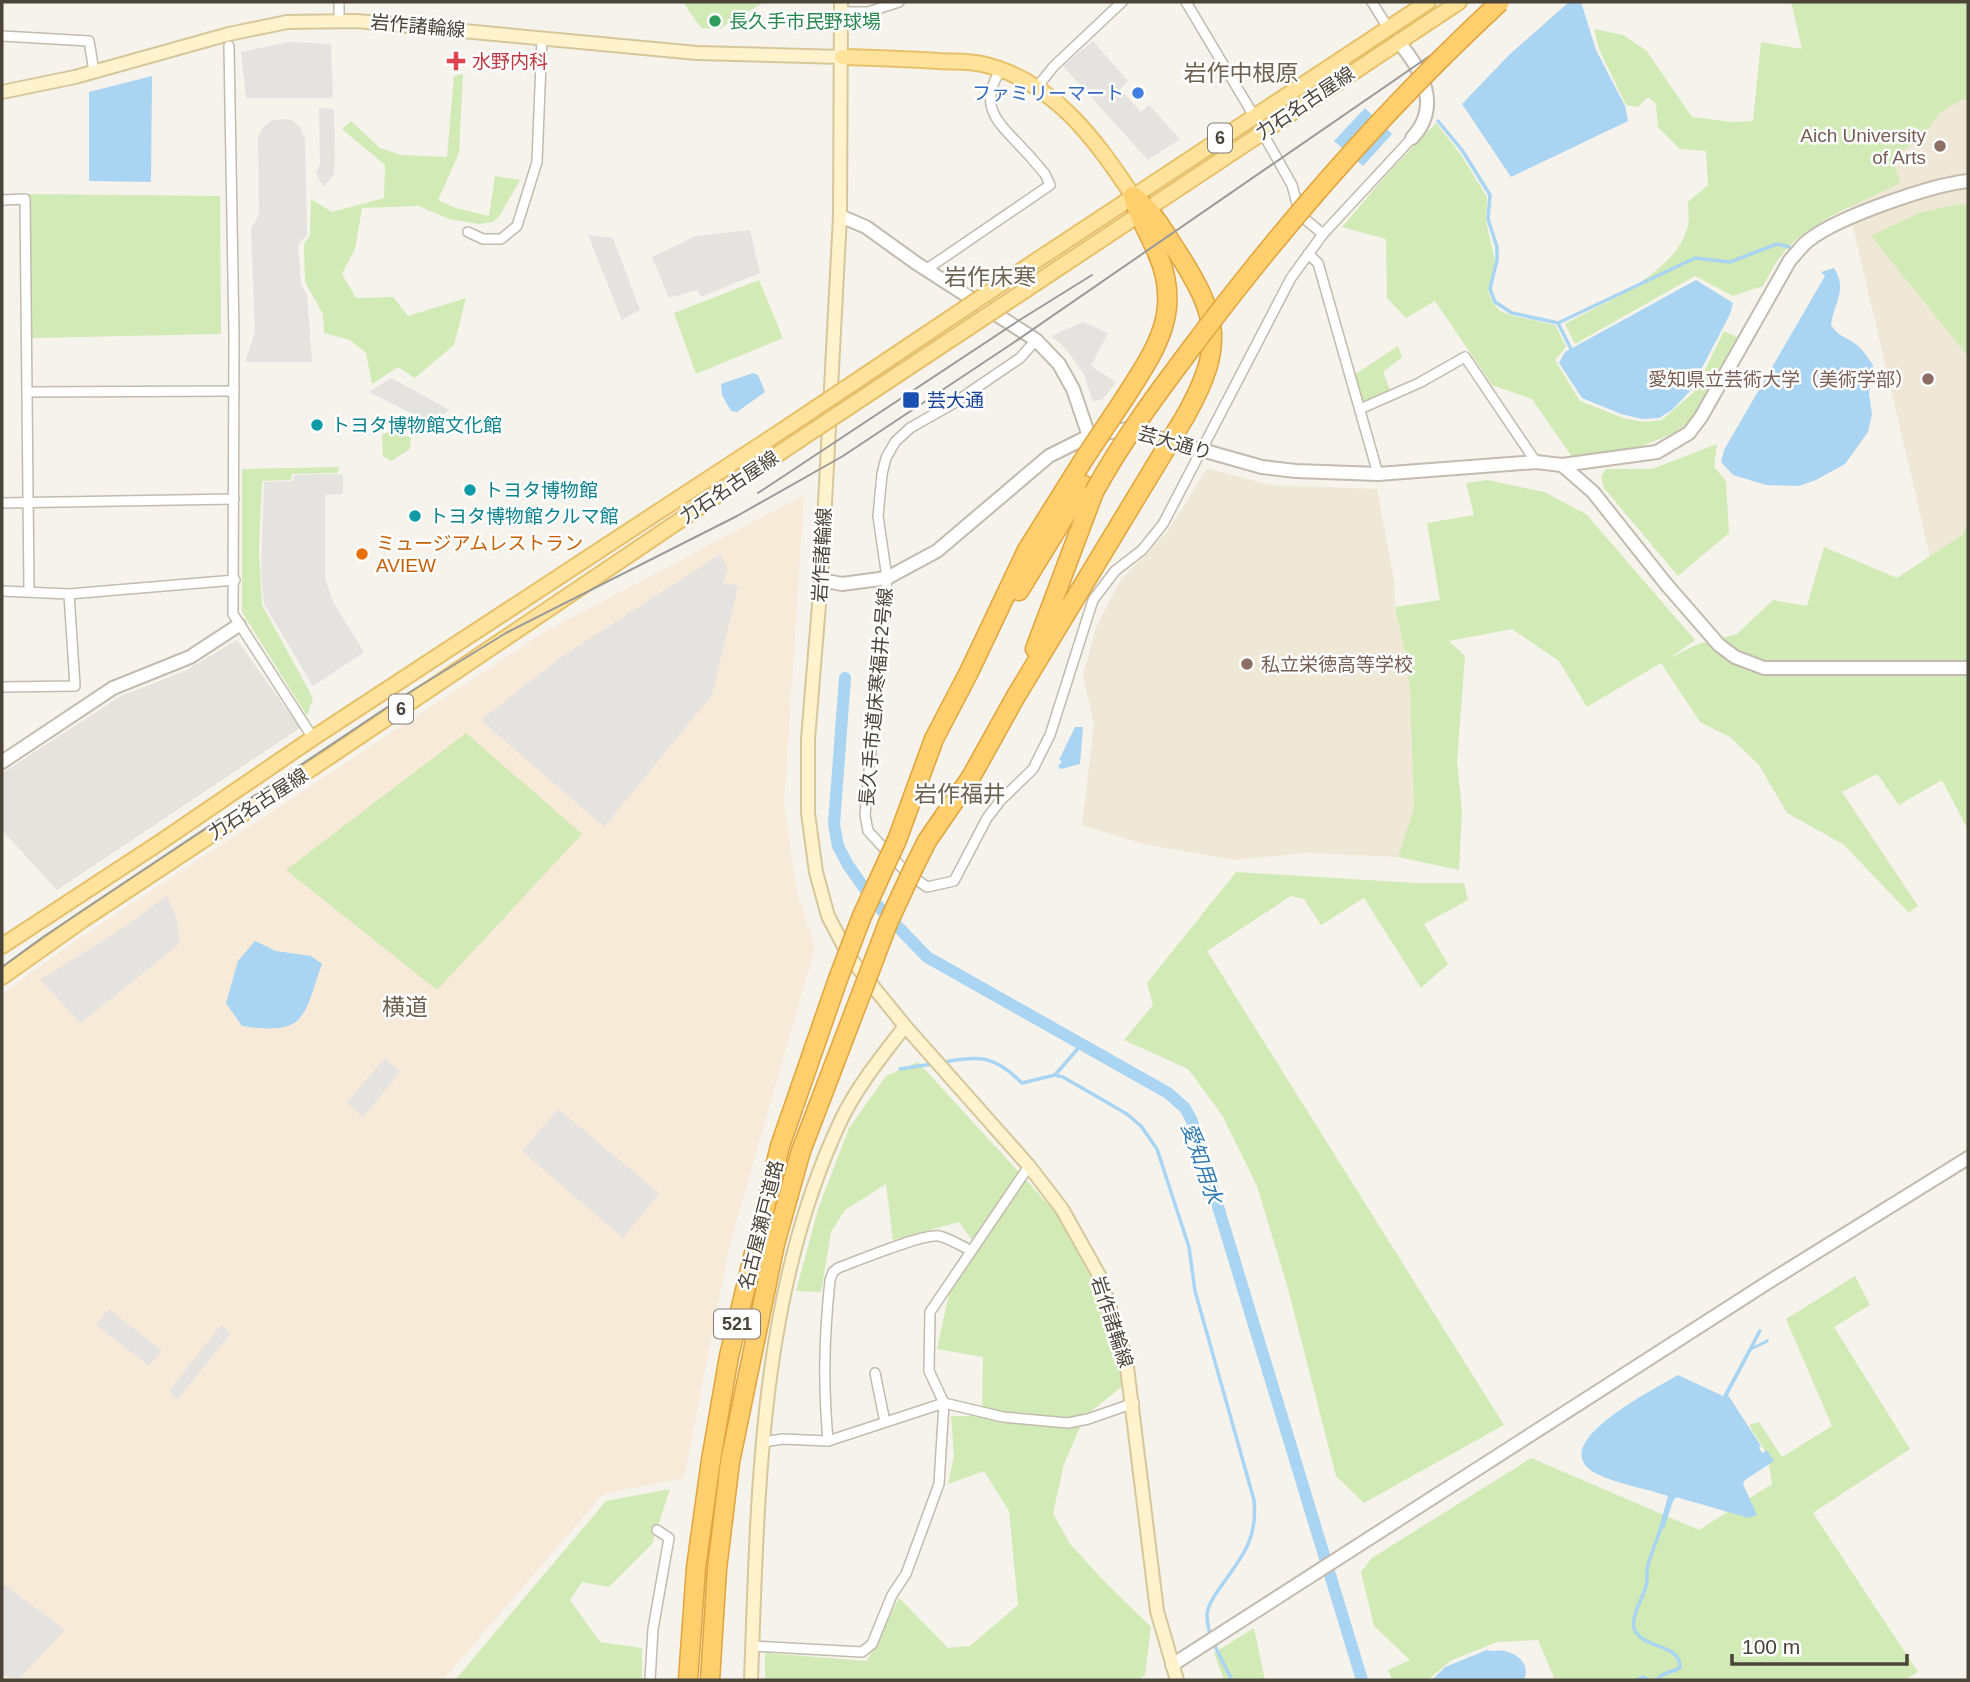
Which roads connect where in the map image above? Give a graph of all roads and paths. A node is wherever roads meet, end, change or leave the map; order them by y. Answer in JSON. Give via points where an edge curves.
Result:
{"nodes":[{"id":1,"x":339,"y":2,"type":"edge"},
{"id":2,"x":899,"y":2,"type":"edge"},
{"id":3,"x":1122,"y":2,"type":"edge"},
{"id":4,"x":1186,"y":2,"type":"edge"},
{"id":5,"x":1372,"y":2,"type":"edge"},
{"id":6,"x":1428,"y":2,"type":"edge"},
{"id":7,"x":1459,"y":2,"type":"edge"},
{"id":8,"x":1486,"y":2,"type":"edge"},
{"id":9,"x":1500,"y":2,"type":"edge"},
{"id":10,"x":841,"y":7,"type":"edge"},
{"id":11,"x":339,"y":20,"type":"junction"},
{"id":12,"x":1388,"y":27,"type":"junction"},
{"id":13,"x":2,"y":36,"type":"edge"},
{"id":14,"x":542,"y":38,"type":"junction"},
{"id":15,"x":1398,"y":41,"type":"junction"},
{"id":16,"x":229,"y":46,"type":"dead end"},
{"id":17,"x":842,"y":57,"type":"junction"},
{"id":18,"x":1001,"y":69,"type":"junction"},
{"id":19,"x":94,"y":71,"type":"junction"},
{"id":20,"x":1037,"y":87,"type":"junction"},
{"id":21,"x":2,"y":92,"type":"edge"},
{"id":22,"x":1254,"y":116,"type":"junction"},
{"id":23,"x":1262,"y":132,"type":"junction"},
{"id":24,"x":1412,"y":138,"type":"joint"},
{"id":25,"x":1968,"y":181,"type":"edge"},
{"id":26,"x":1133,"y":196,"type":"junction"},
{"id":27,"x":2,"y":200,"type":"edge"},
{"id":28,"x":1143,"y":211,"type":"junction"},
{"id":29,"x":840,"y":216,"type":"junction"},
{"id":30,"x":468,"y":232,"type":"dead end"},
{"id":31,"x":1323,"y":234,"type":"junction"},
{"id":32,"x":1308,"y":254,"type":"junction"},
{"id":33,"x":927,"y":269,"type":"junction"},
{"id":34,"x":1036,"y":340,"type":"junction"},
{"id":35,"x":234,"y":391,"type":"junction"},
{"id":36,"x":28,"y":392,"type":"junction"},
{"id":37,"x":1360,"y":409,"type":"junction"},
{"id":38,"x":1089,"y":436,"type":"junction"},
{"id":39,"x":1200,"y":449,"type":"junction"},
{"id":40,"x":1535,"y":462,"type":"junction"},
{"id":41,"x":728,"y":465,"type":"junction"},
{"id":42,"x":1562,"y":465,"type":"junction"},
{"id":43,"x":1378,"y":474,"type":"junction"},
{"id":44,"x":737,"y":481,"type":"junction"},
{"id":45,"x":1089,"y":489,"type":"junction"},
{"id":46,"x":234,"y":499,"type":"junction"},
{"id":47,"x":2,"y":503,"type":"edge"},
{"id":48,"x":29,"y":503,"type":"junction"},
{"id":49,"x":887,"y":578,"type":"junction"},
{"id":50,"x":235,"y":580,"type":"junction"},
{"id":51,"x":821,"y":580,"type":"junction"},
{"id":52,"x":29,"y":590,"type":"junction"},
{"id":53,"x":2,"y":591,"type":"edge"},
{"id":54,"x":69,"y":594,"type":"junction"},
{"id":55,"x":239,"y":625,"type":"junction"},
{"id":56,"x":1968,"y":668,"type":"edge"},
{"id":57,"x":970,"y":672,"type":"junction"},
{"id":58,"x":2,"y":687,"type":"edge"},
{"id":59,"x":1016,"y":696,"type":"junction"},
{"id":60,"x":313,"y":738,"type":"junction"},
{"id":61,"x":2,"y":762,"type":"edge"},
{"id":62,"x":2,"y":946,"type":"edge"},
{"id":63,"x":2,"y":977,"type":"edge"},
{"id":64,"x":905,"y":1026,"type":"junction"},
{"id":65,"x":1968,"y":1158,"type":"edge"},
{"id":66,"x":1029,"y":1166,"type":"junction"},
{"id":67,"x":970,"y":1250,"type":"junction"},
{"id":68,"x":875,"y":1373,"type":"dead end"},
{"id":69,"x":944,"y":1403,"type":"junction"},
{"id":70,"x":1133,"y":1403,"type":"junction"},
{"id":71,"x":885,"y":1422,"type":"junction"},
{"id":72,"x":828,"y":1441,"type":"junction"},
{"id":73,"x":764,"y":1442,"type":"junction"},
{"id":74,"x":657,"y":1530,"type":"dead end"},
{"id":75,"x":752,"y":1646,"type":"junction"},
{"id":76,"x":1172,"y":1665,"type":"junction"},
{"id":77,"x":650,"y":1680,"type":"edge"},
{"id":78,"x":688,"y":1680,"type":"edge"},
{"id":79,"x":710,"y":1680,"type":"edge"},
{"id":80,"x":751,"y":1680,"type":"edge"},
{"id":81,"x":1177,"y":1680,"type":"edge"}],
"edges":[{"from":1,"to":11,"type":"street"},
{"from":2,"to":10,"type":"street","via":[[868,12]]},
{"from":3,"to":20,"type":"street"},
{"from":4,"to":22,"type":"street"},
{"from":5,"to":12,"type":"street"},
{"from":6,"to":12,"type":"main road","name":"力石名古屋線","number":"6"},
{"from":7,"to":15,"type":"main road","name":"力石名古屋線","number":"6"},
{"from":8,"to":45,"type":"highway","via":[[1363,125],[1270,232],[1157,378]]},
{"from":9,"to":45,"type":"highway","bridge":true,"via":[[1301,209]]},
{"from":10,"to":17,"type":"main road","name":"岩作諸輪線"},
{"from":11,"to":14,"type":"main road","name":"岩作諸輪線"},
{"from":11,"to":19,"type":"main road","name":"岩作諸輪線","via":[[287,22],[229,34]]},
{"from":12,"to":22,"type":"main road","name":"力石名古屋線","number":"6"},
{"from":13,"to":19,"type":"street","via":[[89,41]]},
{"from":14,"to":17,"type":"main road","name":"岩作諸輪線","via":[[696,53]]},
{"from":14,"to":30,"type":"street","via":[[537,162],[517,226],[501,239],[484,239]]},
{"from":15,"to":23,"type":"main road","name":"力石名古屋線","number":"6"},
{"from":15,"to":24,"type":"street","via":[[1428,92],[1426,113]]},
{"from":16,"to":35,"type":"street"},
{"from":17,"to":18,"type":"main road"},
{"from":17,"to":29,"type":"main road","name":"岩作諸輪線"},
{"from":18,"to":20,"type":"main road"},
{"from":18,"to":33,"type":"street","via":[[989,99],[994,117],[1050,185]]},
{"from":19,"to":21,"type":"main road","name":"岩作諸輪線"},
{"from":20,"to":26,"type":"main road","via":[[1086,131]]},
{"from":22,"to":26,"type":"main road","name":"力石名古屋線","number":"6"},
{"from":23,"to":28,"type":"main road","name":"力石名古屋線","number":"6"},
{"from":23,"to":31,"type":"street","via":[[1292,185],[1300,215]]},
{"from":24,"to":31,"type":"street"},
{"from":25,"to":42,"type":"street","name":"芸大通り","via":[[1872,209],[1808,240],[1790,260],[1689,433],[1657,452]]},
{"from":26,"to":28,"type":"highway"},
{"from":26,"to":41,"type":"main road","name":"力石名古屋線","number":"6","bridge":true},
{"from":27,"to":36,"type":"street","via":[[25,199]]},
{"from":28,"to":44,"type":"main road","name":"力石名古屋線","number":"6","bridge":true},
{"from":28,"to":57,"type":"highway","bridge":true,"via":[[1164,270],[1168,301],[1163,332],[1027,550]]},
{"from":28,"to":59,"type":"highway","bridge":true,"via":[[1194,279],[1210,317],[1210,363],[1186,415]]},
{"from":29,"to":33,"type":"street","via":[[866,227]]},
{"from":29,"to":51,"type":"main road","name":"岩作諸輪線"},
{"from":31,"to":32,"type":"street"},
{"from":32,"to":37,"type":"street","via":[[1318,263]]},
{"from":32,"to":39,"type":"street"},
{"from":33,"to":34,"type":"street"},
{"from":34,"to":38,"type":"street","via":[[1059,364],[1073,389]]},
{"from":34,"to":49,"type":"street","via":[[1020,358],[909,428],[895,442],[886,458],[879,495]]},
{"from":35,"to":36,"type":"street"},
{"from":35,"to":46,"type":"street"},
{"from":36,"to":48,"type":"street"},
{"from":37,"to":40,"type":"street","via":[[1465,357]]},
{"from":37,"to":43,"type":"street"},
{"from":38,"to":39,"type":"street","name":"芸大通り","via":[[1127,429]]},
{"from":38,"to":49,"type":"street","name":"芸大通り","via":[[1049,456],[937,551]]},
{"from":39,"to":43,"type":"street","name":"芸大通り","via":[[1262,467]]},
{"from":39,"to":49,"type":"street","name":"長久手市道床寒福井2号線","via":[[1163,524],[1093,600],[1063,700],[1033,769],[987,818],[954,881],[927,887],[906,872],[868,831],[865,815]]},
{"from":40,"to":42,"type":"street","name":"芸大通り"},
{"from":40,"to":43,"type":"street","name":"芸大通り"},
{"from":41,"to":44,"type":"street"},
{"from":41,"to":60,"type":"main road","name":"力石名古屋線","number":"6"},
{"from":42,"to":56,"type":"street","via":[[1593,492],[1719,645],[1735,657],[1765,668]]},
{"from":44,"to":63,"type":"main road","name":"力石名古屋線","number":"6"},
{"from":45,"to":57,"type":"highway"},
{"from":45,"to":59,"type":"highway"},
{"from":46,"to":48,"type":"street"},
{"from":46,"to":50,"type":"street"},
{"from":47,"to":48,"type":"street"},
{"from":48,"to":52,"type":"street"},
{"from":49,"to":51,"type":"street","via":[[842,584]]},
{"from":50,"to":54,"type":"street"},
{"from":50,"to":55,"type":"street","via":[[233,614]]},
{"from":51,"to":64,"type":"main road","name":"岩作諸輪線","via":[[808,739],[808,813],[816,872],[828,916],[850,958]]},
{"from":52,"to":53,"type":"street"},
{"from":52,"to":54,"type":"street"},
{"from":54,"to":58,"type":"street","via":[[75,687]]},
{"from":55,"to":60,"type":"street"},
{"from":55,"to":61,"type":"street","via":[[190,657],[113,688]]},
{"from":57,"to":78,"type":"highway","name":"名古屋瀬戸道路","number":"521","bridge":true,"via":[[934,739],[899,835],[862,916],[780,1146],[729,1356],[711,1460],[696,1568]]},
{"from":59,"to":79,"type":"highway","name":"名古屋瀬戸道路","number":"521","bridge":true,"via":[[914,867],[801,1151],[775,1244],[730,1462]]},
{"from":60,"to":62,"type":"main road","name":"力石名古屋線","number":"6"},
{"from":64,"to":66,"type":"main road","name":"岩作諸輪線"},
{"from":64,"to":73,"type":"main road","via":[[843,1116],[814,1183],[787,1277]]},
{"from":65,"to":76,"type":"street"},
{"from":66,"to":67,"type":"street"},
{"from":66,"to":70,"type":"main road","name":"岩作諸輪線","via":[[1062,1209],[1100,1277],[1119,1330]]},
{"from":67,"to":69,"type":"street","via":[[930,1312],[929,1371]]},
{"from":67,"to":72,"type":"street","via":[[933,1236],[833,1272],[823,1382]]},
{"from":68,"to":71,"type":"street"},
{"from":69,"to":70,"type":"street","via":[[1003,1417],[1068,1423]]},
{"from":69,"to":71,"type":"street"},
{"from":69,"to":75,"type":"street","via":[[939,1483],[906,1574],[872,1644],[862,1652]]},
{"from":70,"to":76,"type":"main road","name":"岩作諸輪線","via":[[1157,1611]]},
{"from":71,"to":72,"type":"street"},
{"from":72,"to":73,"type":"street"},
{"from":73,"to":75,"type":"main road"},
{"from":74,"to":77,"type":"street","via":[[669,1538],[653,1629]]},
{"from":75,"to":80,"type":"main road"},
{"from":76,"to":81,"type":"main road","name":"岩作諸輪線"}]}
